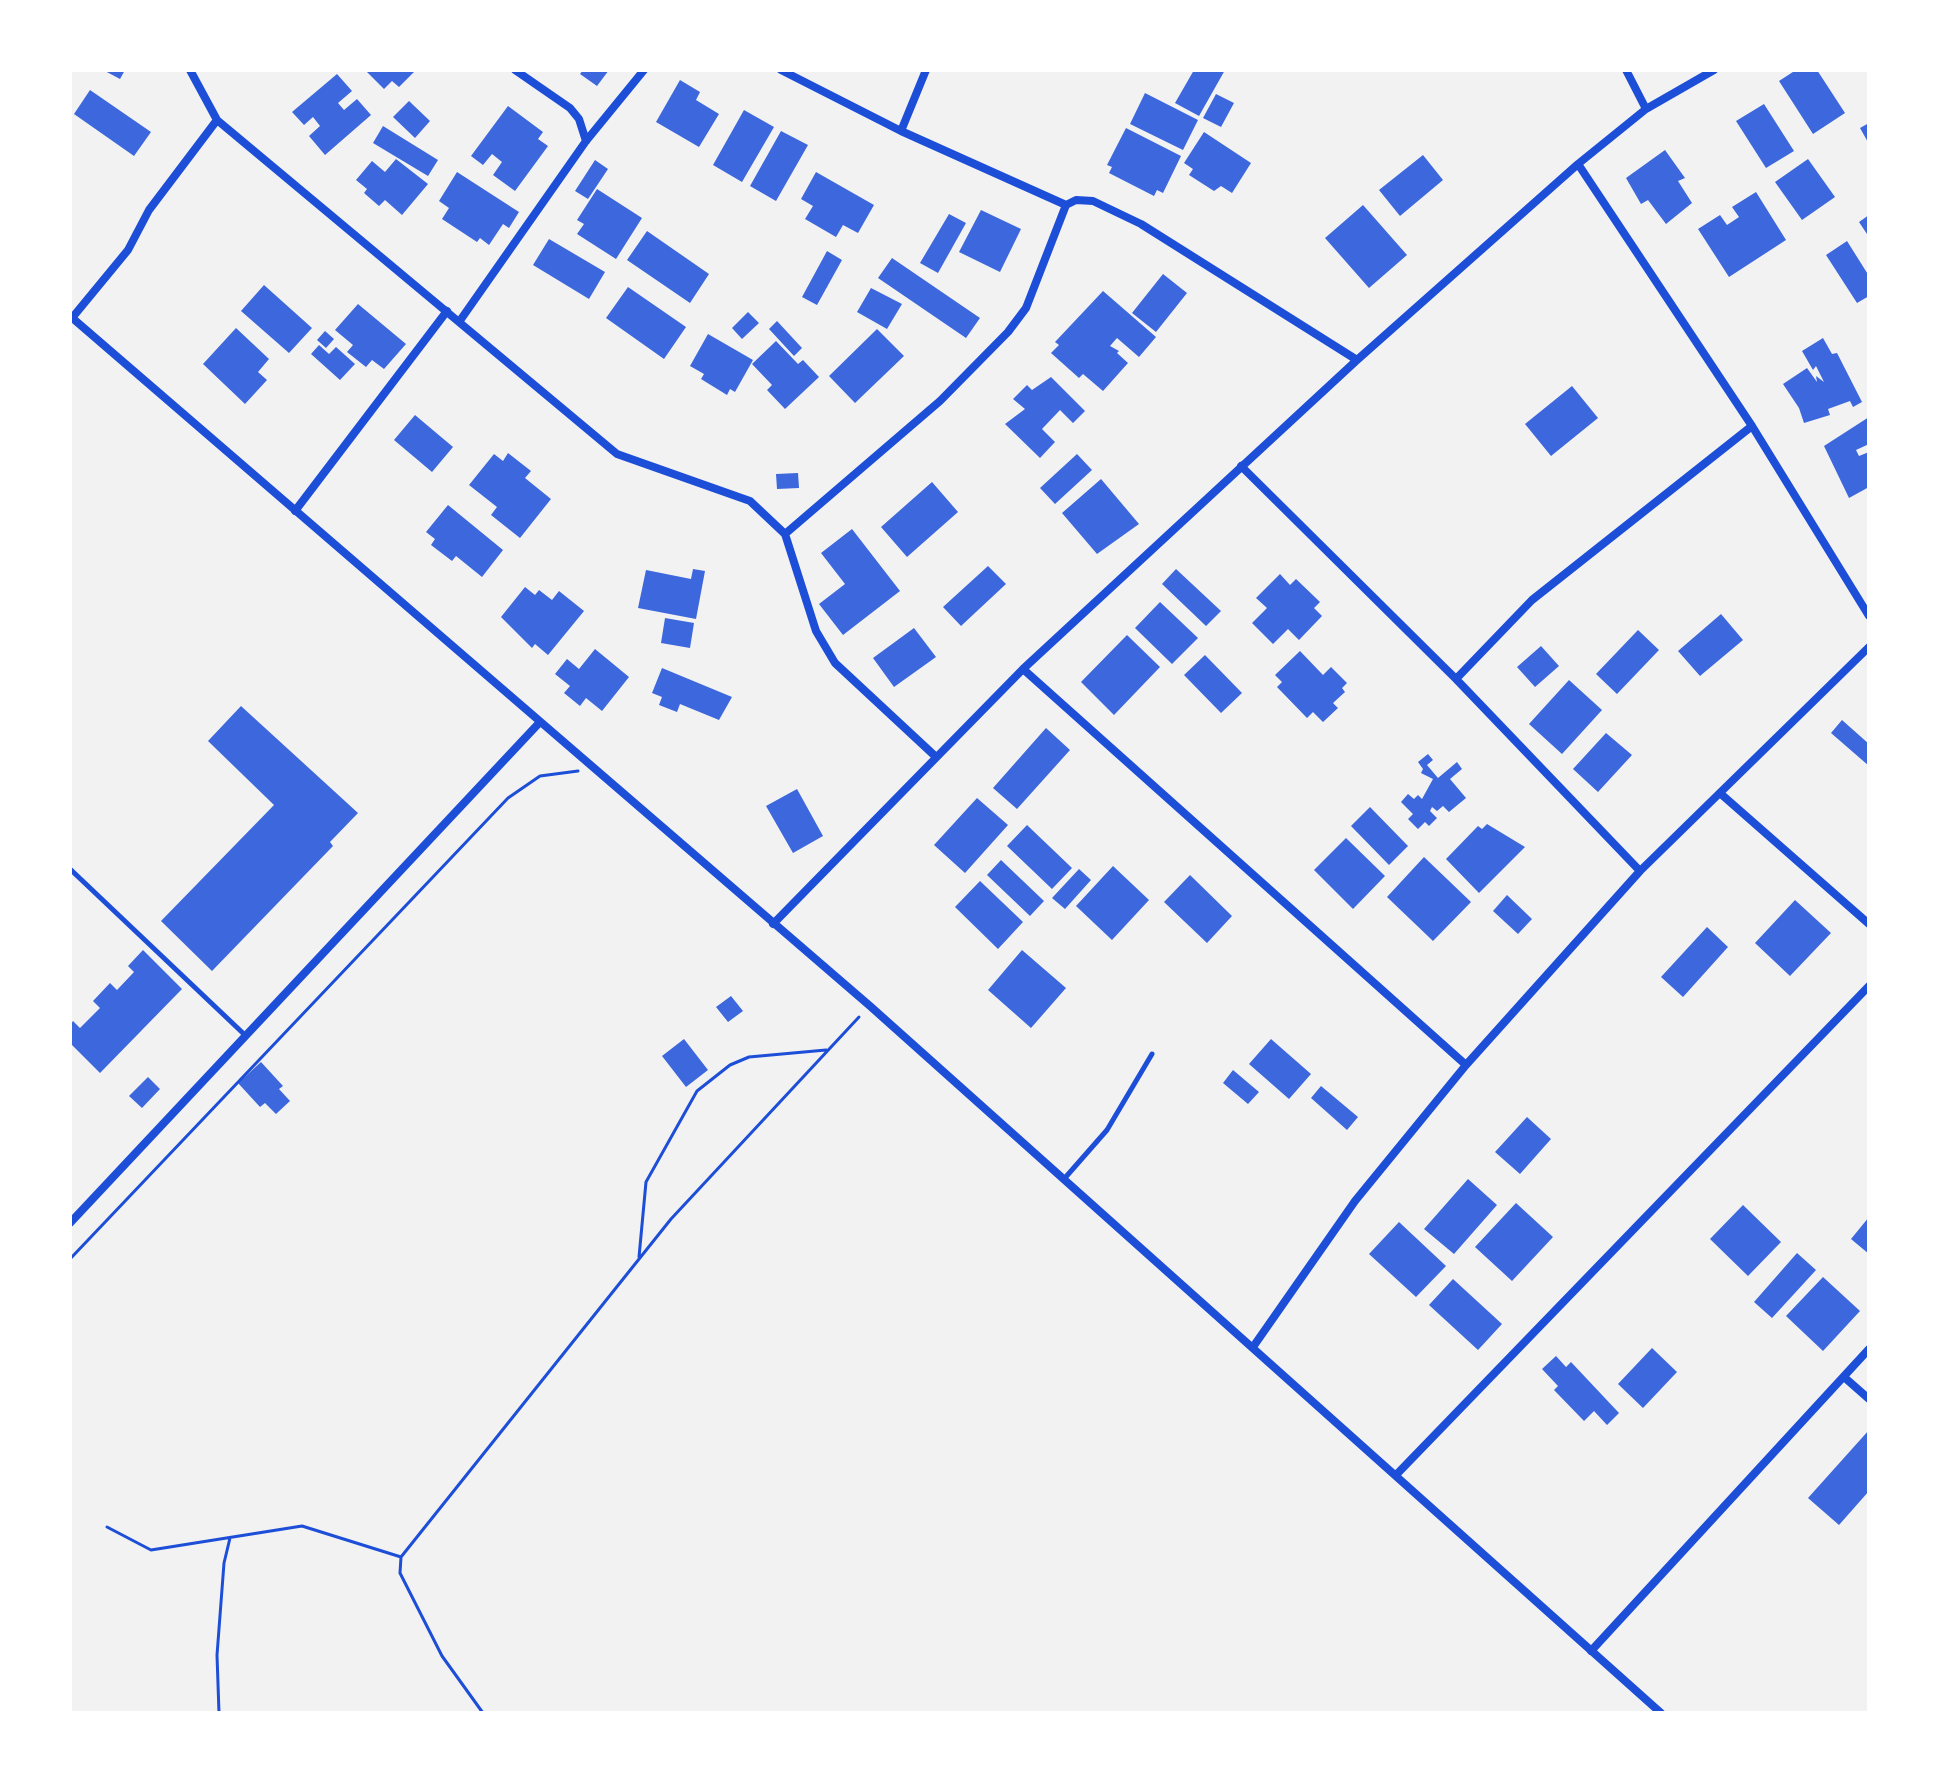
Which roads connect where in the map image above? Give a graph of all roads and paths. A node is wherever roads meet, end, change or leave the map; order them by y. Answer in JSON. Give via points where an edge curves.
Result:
{"nodes":[{"id":1,"x":190,"y":70,"type":"edge"},
{"id":2,"x":515,"y":70,"type":"edge"},
{"id":3,"x":644,"y":70,"type":"edge"},
{"id":4,"x":781,"y":70,"type":"edge"},
{"id":5,"x":926,"y":70,"type":"edge"},
{"id":6,"x":1626,"y":70,"type":"edge"},
{"id":7,"x":1714,"y":70,"type":"edge"},
{"id":8,"x":1646,"y":109,"type":"junction"},
{"id":9,"x":217,"y":120,"type":"junction"},
{"id":10,"x":901,"y":131,"type":"junction"},
{"id":11,"x":586,"y":141,"type":"junction"},
{"id":12,"x":1578,"y":164,"type":"junction"},
{"id":13,"x":1066,"y":205,"type":"junction"},
{"id":14,"x":447,"y":311,"type":"junction"},
{"id":15,"x":71,"y":317,"type":"edge"},
{"id":16,"x":459,"y":322,"type":"junction"},
{"id":17,"x":1357,"y":360,"type":"junction"},
{"id":18,"x":1752,"y":426,"type":"junction"},
{"id":19,"x":1241,"y":466,"type":"junction"},
{"id":20,"x":295,"y":511,"type":"junction"},
{"id":21,"x":785,"y":534,"type":"junction"},
{"id":22,"x":1869,"y":616,"type":"edge"},
{"id":23,"x":1869,"y":647,"type":"edge"},
{"id":24,"x":1023,"y":669,"type":"junction"},
{"id":25,"x":1456,"y":679,"type":"junction"},
{"id":26,"x":540,"y":722,"type":"junction"},
{"id":27,"x":935,"y":756,"type":"junction"},
{"id":28,"x":594,"y":768,"type":"junction"},
{"id":29,"x":1721,"y":794,"type":"junction"},
{"id":30,"x":70,"y":869,"type":"edge"},
{"id":31,"x":1640,"y":871,"type":"junction"},
{"id":32,"x":773,"y":924,"type":"junction"},
{"id":33,"x":1869,"y":924,"type":"edge"},
{"id":34,"x":1869,"y":986,"type":"edge"},
{"id":35,"x":870,"y":1006,"type":"junction"},
{"id":36,"x":246,"y":1037,"type":"junction"},
{"id":37,"x":826,"y":1050,"type":"junction"},
{"id":38,"x":1152,"y":1054,"type":"dead end"},
{"id":39,"x":1466,"y":1065,"type":"junction"},
{"id":40,"x":1064,"y":1179,"type":"junction"},
{"id":41,"x":70,"y":1223,"type":"edge"},
{"id":42,"x":639,"y":1257,"type":"junction"},
{"id":43,"x":70,"y":1259,"type":"edge"},
{"id":44,"x":1253,"y":1347,"type":"junction"},
{"id":45,"x":1869,"y":1349,"type":"edge"},
{"id":46,"x":1844,"y":1377,"type":"junction"},
{"id":47,"x":1869,"y":1399,"type":"edge"},
{"id":48,"x":1396,"y":1475,"type":"junction"},
{"id":49,"x":107,"y":1527,"type":"dead end"},
{"id":50,"x":230,"y":1538,"type":"junction"},
{"id":51,"x":401,"y":1557,"type":"junction"},
{"id":52,"x":1591,"y":1651,"type":"junction"},
{"id":53,"x":219,"y":1713,"type":"edge"},
{"id":54,"x":483,"y":1713,"type":"edge"},
{"id":55,"x":1661,"y":1713,"type":"edge"}],
"edges":[{"from":1,"to":9,"type":"street"},
{"from":2,"to":11,"type":"street","via":[[570,108]]},
{"from":3,"to":11,"type":"street"},
{"from":4,"to":10,"type":"street"},
{"from":5,"to":10,"type":"street"},
{"from":6,"to":8,"type":"street"},
{"from":7,"to":8,"type":"street"},
{"from":8,"to":12,"type":"street"},
{"from":9,"to":14,"type":"street"},
{"from":9,"to":15,"type":"street","via":[[149,210],[128,250]]},
{"from":10,"to":13,"type":"street"},
{"from":11,"to":16,"type":"street"},
{"from":12,"to":17,"type":"street"},
{"from":12,"to":18,"type":"street"},
{"from":13,"to":17,"type":"street","via":[[1093,201],[1117,211]]},
{"from":13,"to":21,"type":"street","via":[[1026,308],[1008,332],[940,401]]},
{"from":14,"to":16,"type":"street"},
{"from":14,"to":20,"type":"street"},
{"from":15,"to":20,"type":"street"},
{"from":16,"to":21,"type":"street","via":[[617,454],[750,501]]},
{"from":17,"to":19,"type":"street"},
{"from":18,"to":22,"type":"street"},
{"from":18,"to":25,"type":"street","via":[[1532,600]]},
{"from":19,"to":24,"type":"street"},
{"from":19,"to":25,"type":"street"},
{"from":20,"to":26,"type":"street"},
{"from":21,"to":27,"type":"street","via":[[816,631],[835,663]]},
{"from":23,"to":29,"type":"street"},
{"from":24,"to":27,"type":"street"},
{"from":24,"to":39,"type":"street"},
{"from":25,"to":31,"type":"street"},
{"from":26,"to":28,"type":"street"},
{"from":26,"to":36,"type":"street"},
{"from":27,"to":32,"type":"street"},
{"from":28,"to":32,"type":"street"},
{"from":28,"to":43,"type":"path","via":[[540,776],[508,798]]},
{"from":29,"to":31,"type":"street"},
{"from":29,"to":33,"type":"street"},
{"from":30,"to":36,"type":"lane"},
{"from":31,"to":39,"type":"street"},
{"from":32,"to":35,"type":"street"},
{"from":34,"to":48,"type":"street"},
{"from":35,"to":37,"type":"path"},
{"from":35,"to":40,"type":"street"},
{"from":36,"to":41,"type":"street"},
{"from":37,"to":42,"type":"path"},
{"from":37,"to":42,"type":"path","via":[[749,1057],[697,1091],[646,1182]]},
{"from":38,"to":40,"type":"lane","via":[[1107,1130]]},
{"from":39,"to":44,"type":"street","via":[[1355,1201]]},
{"from":40,"to":44,"type":"street"},
{"from":42,"to":51,"type":"path"},
{"from":44,"to":48,"type":"street"},
{"from":45,"to":46,"type":"street"},
{"from":46,"to":47,"type":"street"},
{"from":46,"to":52,"type":"street"},
{"from":48,"to":52,"type":"street"},
{"from":49,"to":50,"type":"path","via":[[151,1550]]},
{"from":50,"to":51,"type":"path","via":[[302,1526]]},
{"from":50,"to":53,"type":"path","via":[[217,1655]]},
{"from":51,"to":54,"type":"path","via":[[400,1573],[442,1656]]},
{"from":52,"to":55,"type":"street"}]}
